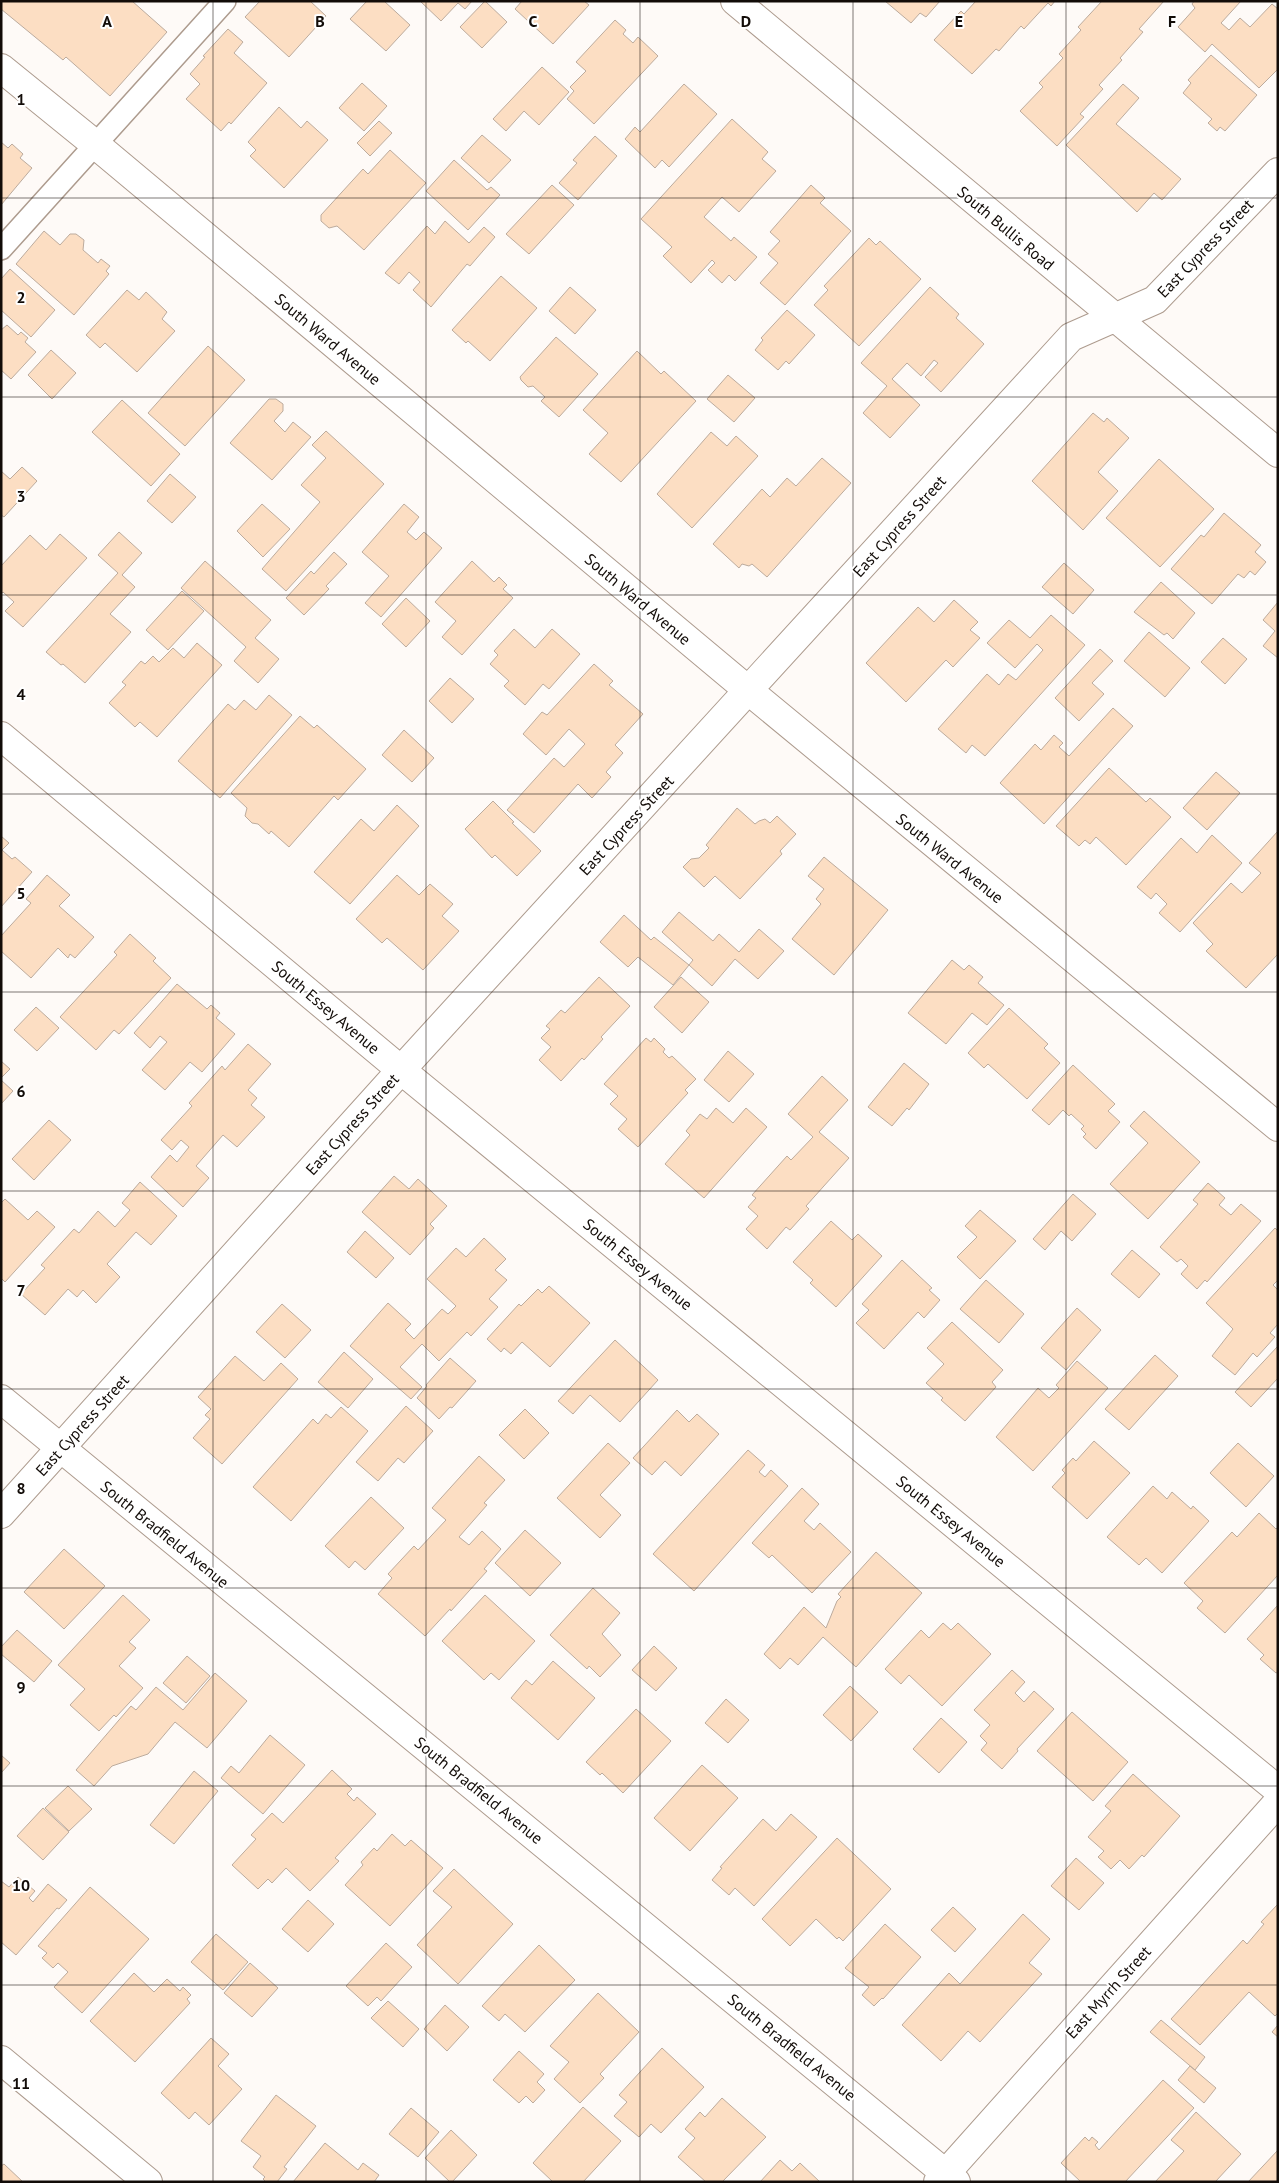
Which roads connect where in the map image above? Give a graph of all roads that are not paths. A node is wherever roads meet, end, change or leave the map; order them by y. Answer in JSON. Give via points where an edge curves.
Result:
{"nodes":[{"id":1,"x":225,"y":1,"type":"edge"},
{"id":2,"x":735,"y":1,"type":"edge"},
{"id":3,"x":1,"y":68,"type":"edge"},
{"id":4,"x":96,"y":145,"type":"junction"},
{"id":5,"x":1278,"y":172,"type":"edge"},
{"id":6,"x":1,"y":249,"type":"edge"},
{"id":7,"x":1114,"y":318,"type":"junction"},
{"id":8,"x":1278,"y":453,"type":"edge"},
{"id":9,"x":749,"y":692,"type":"junction"},
{"id":10,"x":1,"y":736,"type":"edge"},
{"id":11,"x":401,"y":1070,"type":"junction"},
{"id":12,"x":1278,"y":1128,"type":"edge"},
{"id":13,"x":1,"y":1399,"type":"edge"},
{"id":14,"x":62,"y":1448,"type":"junction"},
{"id":15,"x":1,"y":1514,"type":"edge"},
{"id":16,"x":1278,"y":1790,"type":"edge"},
{"id":17,"x":1278,"y":1802,"type":"edge"},
{"id":18,"x":1,"y":2060,"type":"edge"},
{"id":19,"x":947,"y":2179,"type":"edge"},
{"id":20,"x":148,"y":2182,"type":"edge"}],
"edges":[{"from":1,"to":4,"type":"lane"},
{"from":2,"to":7,"type":"street","name":"South Bullis Road"},
{"from":3,"to":4,"type":"street","name":"South Ward Avenue"},
{"from":4,"to":6,"type":"lane"},
{"from":4,"to":9,"type":"street","name":"South Ward Avenue"},
{"from":5,"to":7,"type":"street","name":"East Cypress Street","via":[[1155,300]]},
{"from":7,"to":8,"type":"street","name":"South Bullis Road"},
{"from":7,"to":9,"type":"street","name":"East Cypress Street","via":[[1071,337]]},
{"from":9,"to":11,"type":"street","name":"East Cypress Street"},
{"from":9,"to":12,"type":"street","name":"South Ward Avenue"},
{"from":10,"to":11,"type":"street","name":"South Essey Avenue"},
{"from":11,"to":14,"type":"street","name":"East Cypress Street"},
{"from":11,"to":16,"type":"street","name":"South Essey Avenue"},
{"from":13,"to":14,"type":"street","name":"South Bradfield Avenue"},
{"from":14,"to":15,"type":"street","name":"East Cypress Street"},
{"from":14,"to":19,"type":"street","name":"South Bradfield Avenue"},
{"from":17,"to":19,"type":"street","name":"East Myrrh Street"},
{"from":18,"to":20,"type":"street"}]}
